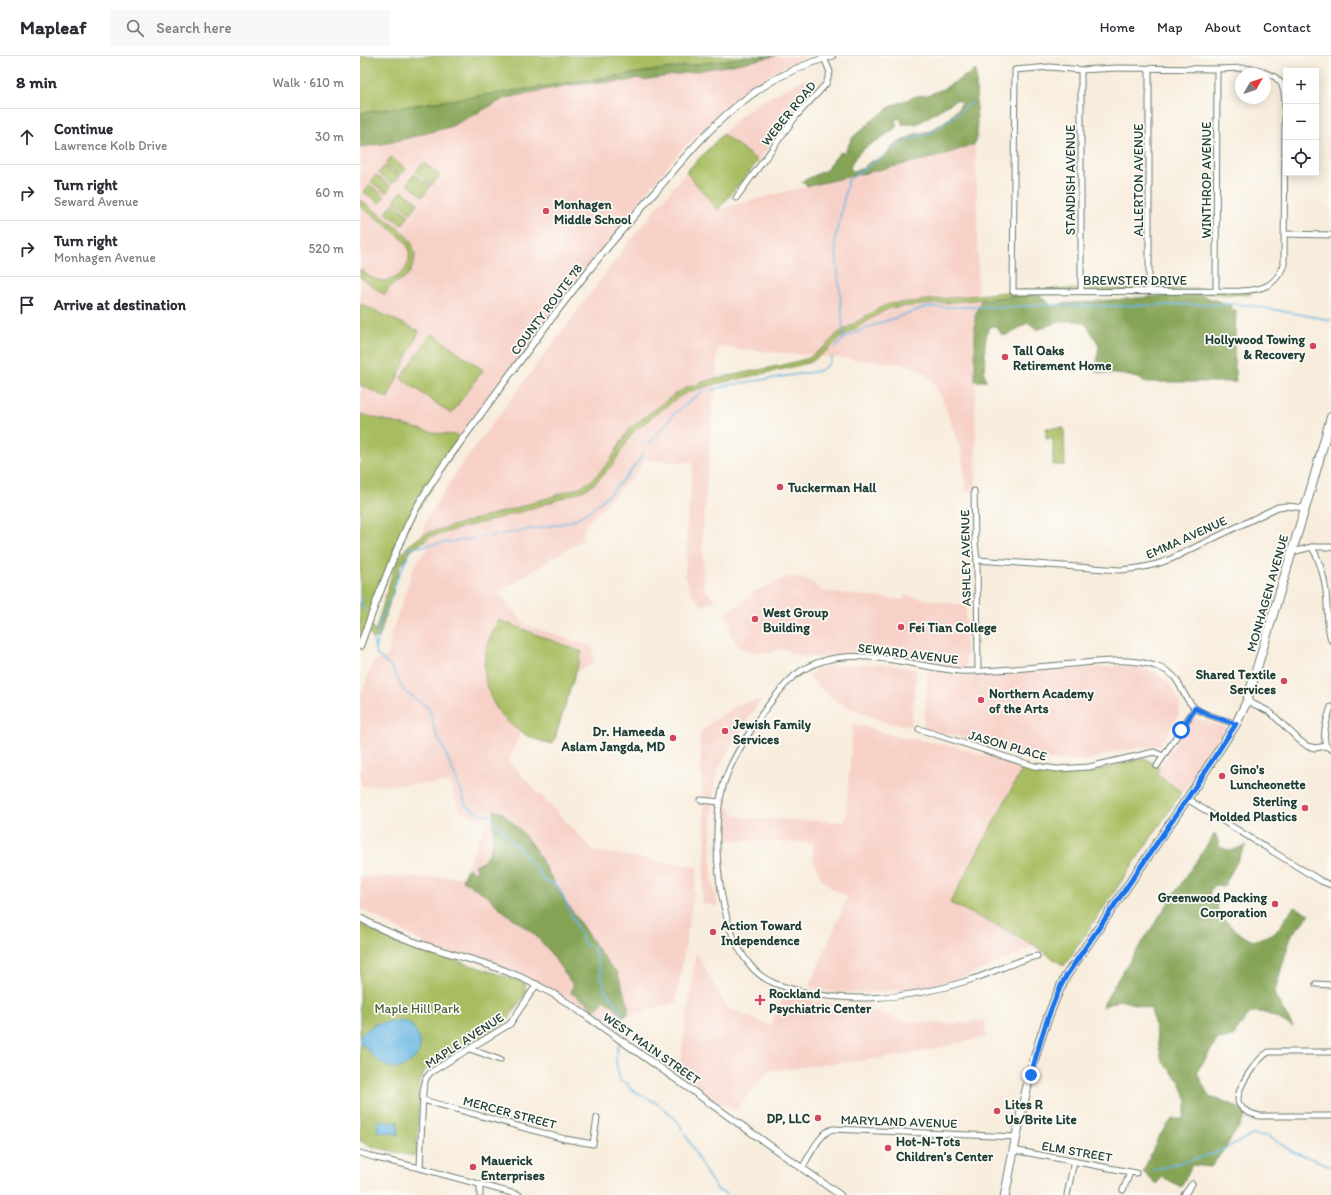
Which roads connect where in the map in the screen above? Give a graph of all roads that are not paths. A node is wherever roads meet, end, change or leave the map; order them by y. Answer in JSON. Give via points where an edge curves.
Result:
{"nodes":[{"id":1,"x":832,"y":56,"type":"edge"},
{"id":2,"x":824,"y":58,"type":"junction"},
{"id":3,"x":1149,"y":69,"type":"junction"},
{"id":4,"x":1217,"y":69,"type":"junction"},
{"id":5,"x":1082,"y":70,"type":"junction"},
{"id":6,"x":736,"y":198,"type":"dead end"},
{"id":7,"x":1284,"y":234,"type":"junction"},
{"id":8,"x":1331,"y":235,"type":"edge"},
{"id":9,"x":1149,"y":290,"type":"junction"},
{"id":10,"x":1081,"y":291,"type":"junction"},
{"id":11,"x":1216,"y":291,"type":"junction"},
{"id":12,"x":1331,"y":417,"type":"edge"},
{"id":13,"x":974,"y":491,"type":"dead end"},
{"id":14,"x":1305,"y":508,"type":"junction"},
{"id":15,"x":1331,"y":547,"type":"edge"},
{"id":16,"x":1312,"y":548,"type":"junction"},
{"id":17,"x":1292,"y":552,"type":"junction"},
{"id":18,"x":977,"y":560,"type":"junction"},
{"id":19,"x":1331,"y":640,"type":"edge"},
{"id":20,"x":360,"y":646,"type":"edge"},
{"id":21,"x":978,"y":672,"type":"junction"},
{"id":22,"x":1247,"y":701,"type":"junction"},
{"id":23,"x":1331,"y":707,"type":"edge"},
{"id":24,"x":1195,"y":708,"type":"junction"},
{"id":25,"x":1236,"y":724,"type":"junction"},
{"id":26,"x":918,"y":729,"type":"dead end"},
{"id":27,"x":1329,"y":748,"type":"edge"},
{"id":28,"x":1163,"y":756,"type":"junction"},
{"id":29,"x":1157,"y":766,"type":"dead end"},
{"id":30,"x":1187,"y":799,"type":"junction"},
{"id":31,"x":701,"y":800,"type":"dead end"},
{"id":32,"x":720,"y":802,"type":"junction"},
{"id":33,"x":1331,"y":885,"type":"edge"},
{"id":34,"x":360,"y":918,"type":"edge"},
{"id":35,"x":1037,"y":956,"type":"dead end"},
{"id":36,"x":537,"y":984,"type":"junction"},
{"id":37,"x":1316,"y":984,"type":"dead end"},
{"id":38,"x":1331,"y":985,"type":"edge"},
{"id":39,"x":470,"y":1049,"type":"junction"},
{"id":40,"x":1331,"y":1052,"type":"edge"},
{"id":41,"x":500,"y":1060,"type":"dead end"},
{"id":42,"x":423,"y":1100,"type":"junction"},
{"id":43,"x":1331,"y":1116,"type":"edge"},
{"id":44,"x":597,"y":1118,"type":"dead end"},
{"id":45,"x":1016,"y":1137,"type":"junction"},
{"id":46,"x":1013,"y":1150,"type":"junction"},
{"id":47,"x":360,"y":1153,"type":"edge"},
{"id":48,"x":1074,"y":1161,"type":"junction"},
{"id":49,"x":420,"y":1168,"type":"junction"},
{"id":50,"x":802,"y":1168,"type":"junction"},
{"id":51,"x":1130,"y":1172,"type":"junction"},
{"id":52,"x":1136,"y":1173,"type":"dead end"},
{"id":53,"x":1192,"y":1184,"type":"dead end"},
{"id":54,"x":480,"y":1185,"type":"junction"},
{"id":55,"x":1123,"y":1190,"type":"dead end"},
{"id":56,"x":480,"y":1195,"type":"edge"},
{"id":57,"x":519,"y":1195,"type":"edge"},
{"id":58,"x":840,"y":1195,"type":"edge"},
{"id":59,"x":1005,"y":1195,"type":"edge"},
{"id":60,"x":1067,"y":1195,"type":"edge"},
{"id":61,"x":1184,"y":1195,"type":"edge"}],
"edges":[{"from":1,"to":2,"type":"street","name":"COUNTY ROUTE 78"},
{"from":2,"to":6,"type":"street","name":"WEBER ROAD","via":[[830,72],[826,84],[798,115]]},
{"from":2,"to":20,"type":"street","name":"COUNTY ROUTE 78","via":[[778,78],[726,114],[588,270],[430,485],[392,560]]},
{"from":3,"to":4,"type":"street","name":"BREWSTER DRIVE"},
{"from":3,"to":5,"type":"street","name":"BREWSTER DRIVE"},
{"from":3,"to":9,"type":"street","name":"ALLERTON AVENUE"},
{"from":4,"to":7,"type":"street","name":"BREWSTER DRIVE","via":[[1259,70],[1275,77],[1281,83],[1285,103]]},
{"from":4,"to":11,"type":"street","name":"WINTHROP AVENUE"},
{"from":5,"to":10,"type":"street","name":"STANDISH AVENUE"},
{"from":5,"to":10,"type":"street","name":"BREWSTER DRIVE","via":[[1050,67],[1015,70],[1013,173],[1013,292]]},
{"from":7,"to":8,"type":"street"},
{"from":7,"to":11,"type":"street","name":"BREWSTER DRIVE","via":[[1284,265],[1281,274],[1272,284],[1253,290]]},
{"from":9,"to":10,"type":"street","name":"BREWSTER DRIVE"},
{"from":9,"to":11,"type":"street","name":"BREWSTER DRIVE"},
{"from":12,"to":14,"type":"main road","name":"MONHAGEN AVENUE"},
{"from":13,"to":18,"type":"street","name":"ASHLEY AVENUE"},
{"from":14,"to":17,"type":"main road","name":"MONHAGEN AVENUE"},
{"from":14,"to":18,"type":"street","name":"EMMA AVENUE","via":[[1278,507],[1157,565],[1139,569],[1120,570]]},
{"from":15,"to":16,"type":"street"},
{"from":16,"to":17,"type":"street"},
{"from":16,"to":19,"type":"street","via":[[1319,559],[1326,592],[1327,623]]},
{"from":17,"to":22,"type":"main road","name":"MONHAGEN AVENUE"},
{"from":18,"to":21,"type":"street","name":"ASHLEY AVENUE"},
{"from":21,"to":24,"type":"street","name":"SEWARD AVENUE","via":[[1097,662],[1143,662],[1170,673],[1179,682],[1186,698]]},
{"from":21,"to":32,"type":"street","name":"SEWARD AVENUE","via":[[870,657],[827,659],[812,664],[788,682],[761,717],[731,765],[723,784]]},
{"from":22,"to":25,"type":"main road","name":"MONHAGEN AVENUE"},
{"from":22,"to":27,"type":"street","via":[[1270,712],[1307,746]]},
{"from":23,"to":27,"type":"street","via":[[1324,740]]},
{"from":24,"to":25,"type":"street","name":"SEWARD AVENUE"},
{"from":24,"to":28,"type":"street"},
{"from":25,"to":30,"type":"main road","name":"MONHAGEN AVENUE"},
{"from":26,"to":28,"type":"street","name":"JASON PLACE","via":[[1034,766],[1048,768],[1089,767],[1154,752]]},
{"from":28,"to":29,"type":"street"},
{"from":30,"to":33,"type":"street"},
{"from":30,"to":45,"type":"main road","name":"MONHAGEN AVENUE","via":[[1057,992],[1044,1027]]},
{"from":31,"to":32,"type":"street"},
{"from":32,"to":35,"type":"street","name":"SEWARD AVENUE","via":[[718,862],[725,912],[745,958],[756,972],[768,980],[789,988],[828,996],[886,997],[956,985]]},
{"from":34,"to":36,"type":"street","name":"WEST MAIN STREET","via":[[400,937],[496,967]]},
{"from":36,"to":39,"type":"street","name":"MAPLE AVENUE","via":[[510,1024]]},
{"from":36,"to":50,"type":"street","name":"WEST MAIN STREET","via":[[571,1005]]},
{"from":37,"to":38,"type":"street"},
{"from":39,"to":41,"type":"street"},
{"from":39,"to":42,"type":"street","name":"MAPLE AVENUE","via":[[431,1072],[424,1083]]},
{"from":40,"to":43,"type":"street","via":[[1270,1052],[1263,1055],[1254,1066],[1238,1097],[1239,1103],[1249,1114]]},
{"from":42,"to":44,"type":"street","name":"MERCER STREET","via":[[565,1139],[593,1144]]},
{"from":42,"to":49,"type":"street","name":"MAPLE AVENUE"},
{"from":45,"to":46,"type":"main road","name":"MONHAGEN AVENUE"},
{"from":45,"to":50,"type":"street","name":"MARYLAND AVENUE","via":[[833,1129],[824,1134]]},
{"from":46,"to":48,"type":"street","name":"ELM STREET"},
{"from":46,"to":59,"type":"main road","name":"MONHAGEN AVENUE"},
{"from":47,"to":49,"type":"street"},
{"from":48,"to":51,"type":"street","name":"ELM STREET"},
{"from":48,"to":60,"type":"street"},
{"from":49,"to":54,"type":"street"},
{"from":50,"to":58,"type":"street","name":"WEST MAIN STREET"},
{"from":51,"to":52,"type":"street","name":"ELM STREET"},
{"from":51,"to":55,"type":"street"},
{"from":53,"to":61,"type":"street"},
{"from":54,"to":56,"type":"street"},
{"from":54,"to":57,"type":"street"}]}
